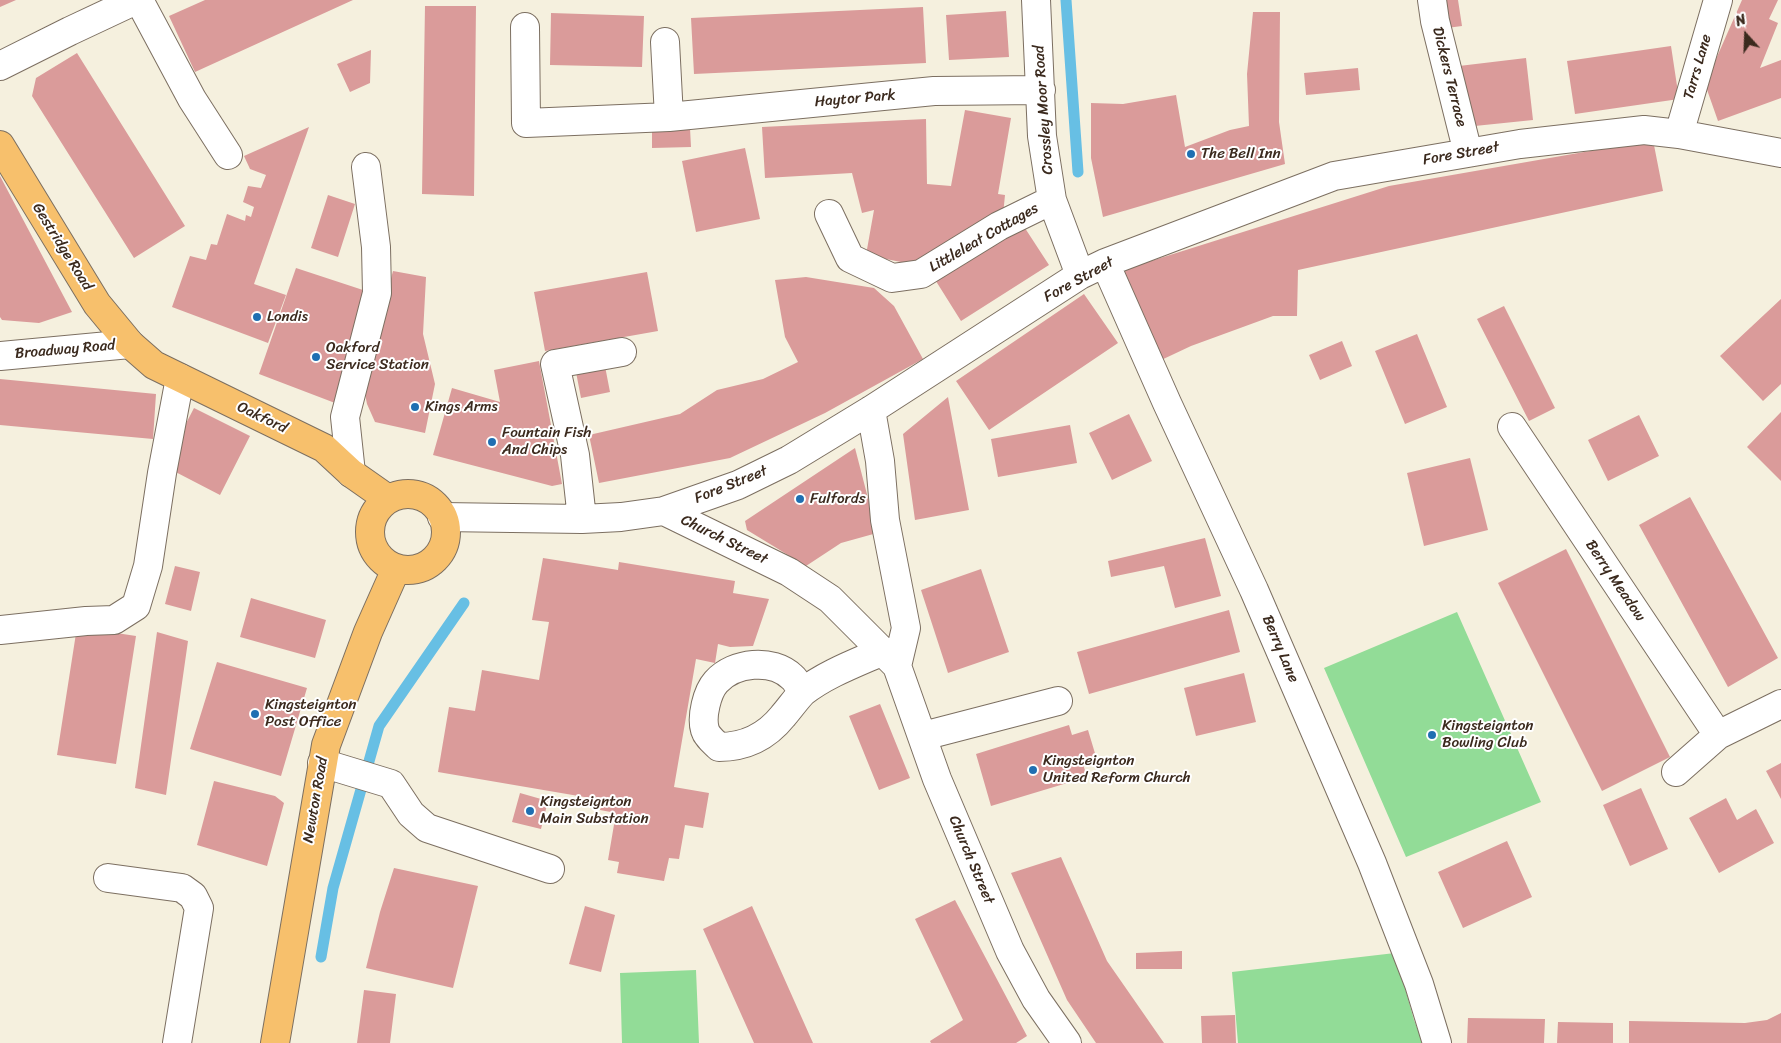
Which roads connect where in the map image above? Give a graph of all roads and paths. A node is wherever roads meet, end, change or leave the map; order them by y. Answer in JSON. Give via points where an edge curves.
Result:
{"nodes":[{"id":1,"x":138,"y":0,"type":"edge"},
{"id":2,"x":1036,"y":0,"type":"edge"},
{"id":3,"x":1432,"y":0,"type":"edge"},
{"id":4,"x":1718,"y":0,"type":"edge"},
{"id":5,"x":525,"y":27,"type":"dead end"},
{"id":6,"x":665,"y":42,"type":"dead end"},
{"id":7,"x":0,"y":66,"type":"edge"},
{"id":8,"x":1041,"y":90,"type":"junction"},
{"id":9,"x":669,"y":116,"type":"junction"},
{"id":10,"x":1679,"y":134,"type":"junction"},
{"id":11,"x":0,"y":144,"type":"edge"},
{"id":12,"x":1468,"y":153,"type":"junction"},
{"id":13,"x":1781,"y":154,"type":"edge"},
{"id":14,"x":228,"y":155,"type":"dead end"},
{"id":15,"x":366,"y":167,"type":"dead end"},
{"id":16,"x":1052,"y":200,"type":"junction"},
{"id":17,"x":829,"y":214,"type":"dead end"},
{"id":18,"x":1105,"y":262,"type":"junction"},
{"id":19,"x":1080,"y":275,"type":"junction"},
{"id":20,"x":130,"y":344,"type":"junction"},
{"id":21,"x":622,"y":352,"type":"dead end"},
{"id":22,"x":0,"y":356,"type":"edge"},
{"id":23,"x":180,"y":378,"type":"junction"},
{"id":24,"x":871,"y":410,"type":"junction"},
{"id":25,"x":1512,"y":427,"type":"dead end"},
{"id":26,"x":351,"y":473,"type":"junction"},
{"id":27,"x":388,"y":500,"type":"junction"},
{"id":28,"x":664,"y":511,"type":"junction"},
{"id":29,"x":442,"y":517,"type":"junction"},
{"id":30,"x":582,"y":519,"type":"junction"},
{"id":31,"x":396,"y":569,"type":"junction"},
{"id":32,"x":0,"y":630,"type":"edge"},
{"id":33,"x":890,"y":659,"type":"junction"},
{"id":34,"x":802,"y":693,"type":"dead end"},
{"id":35,"x":1058,"y":701,"type":"dead end"},
{"id":36,"x":1781,"y":704,"type":"edge"},
{"id":37,"x":1718,"y":735,"type":"junction"},
{"id":38,"x":923,"y":736,"type":"junction"},
{"id":39,"x":322,"y":763,"type":"junction"},
{"id":40,"x":1676,"y":772,"type":"dead end"},
{"id":41,"x":550,"y":869,"type":"dead end"},
{"id":42,"x":108,"y":878,"type":"dead end"},
{"id":43,"x":177,"y":1043,"type":"edge"},
{"id":44,"x":275,"y":1043,"type":"edge"},
{"id":45,"x":1067,"y":1043,"type":"edge"},
{"id":46,"x":1437,"y":1043,"type":"edge"}],
"edges":[{"from":1,"to":7,"type":"street"},
{"from":1,"to":14,"type":"street","via":[[192,99]]},
{"from":2,"to":8,"type":"street","name":"Crossley Moor Road"},
{"from":3,"to":12,"type":"street","name":"Dickers Terrace"},
{"from":4,"to":10,"type":"street","name":"Tarrs Lane"},
{"from":5,"to":9,"type":"street","name":"Haytor Park","via":[[526,123]]},
{"from":6,"to":9,"type":"street"},
{"from":8,"to":9,"type":"street","name":"Haytor Park","via":[[934,92]]},
{"from":8,"to":16,"type":"street","name":"Crossley Moor Road","via":[[1042,136]]},
{"from":10,"to":12,"type":"street","name":"Fore Street","via":[[1644,130]]},
{"from":10,"to":13,"type":"street","name":"Fore Street"},
{"from":11,"to":20,"type":"main road","name":"Gestridge Road","via":[[97,304]]},
{"from":12,"to":18,"type":"street","name":"Fore Street","via":[[1334,176]]},
{"from":15,"to":26,"type":"street","via":[[376,247],[377,294],[345,417]]},
{"from":16,"to":17,"type":"street","name":"Littleleat Cottages","via":[[999,226],[921,274],[892,278],[850,258]]},
{"from":16,"to":19,"type":"street","name":"Crossley Moor Road"},
{"from":18,"to":19,"type":"street","name":"Fore Street"},
{"from":18,"to":46,"type":"street","name":"Berry Lane","via":[[1166,403],[1254,590],[1364,845],[1419,984]]},
{"from":19,"to":24,"type":"street","name":"Fore Street"},
{"from":20,"to":22,"type":"street","name":"Broadway Road"},
{"from":20,"to":23,"type":"main road","name":"Oakford","via":[[154,365]]},
{"from":21,"to":30,"type":"street","via":[[555,364],[575,455]]},
{"from":23,"to":26,"type":"main road","name":"Oakford","via":[[324,448]]},
{"from":23,"to":32,"type":"street","via":[[148,566],[136,606],[114,620]]},
{"from":24,"to":28,"type":"street","name":"Fore Street","via":[[789,460],[747,481]]},
{"from":24,"to":33,"type":"street","via":[[885,520],[906,628]]},
{"from":25,"to":37,"type":"street","name":"Berry Meadow"},
{"from":26,"to":27,"type":"main road","name":"Oakford"},
{"from":27,"to":29,"type":"main road","via":[[413,494],[435,506]]},
{"from":27,"to":31,"type":"main road","via":[[372,518],[371,543],[376,554]]},
{"from":28,"to":30,"type":"street","name":"Fore Street"},
{"from":28,"to":33,"type":"street","name":"Church Street","via":[[789,572],[830,599]]},
{"from":29,"to":30,"type":"street","name":"Fore Street"},
{"from":29,"to":31,"type":"main road","via":[[446,529],[440,553],[420,568]]},
{"from":31,"to":39,"type":"main road","name":"Newton Road","via":[[368,632]]},
{"from":33,"to":34,"type":"street","via":[[825,678]]},
{"from":33,"to":38,"type":"street","name":"Church Street"},
{"from":35,"to":38,"type":"street"},
{"from":36,"to":37,"type":"street"},
{"from":37,"to":40,"type":"street"},
{"from":38,"to":45,"type":"street","name":"Church Street","via":[[937,779],[1010,950],[1036,999]]},
{"from":39,"to":41,"type":"street","via":[[390,784],[411,814],[427,828]]},
{"from":39,"to":44,"type":"main road","name":"Newton Road"},
{"from":42,"to":43,"type":"street","via":[[182,888],[193,896],[199,908]]}]}
